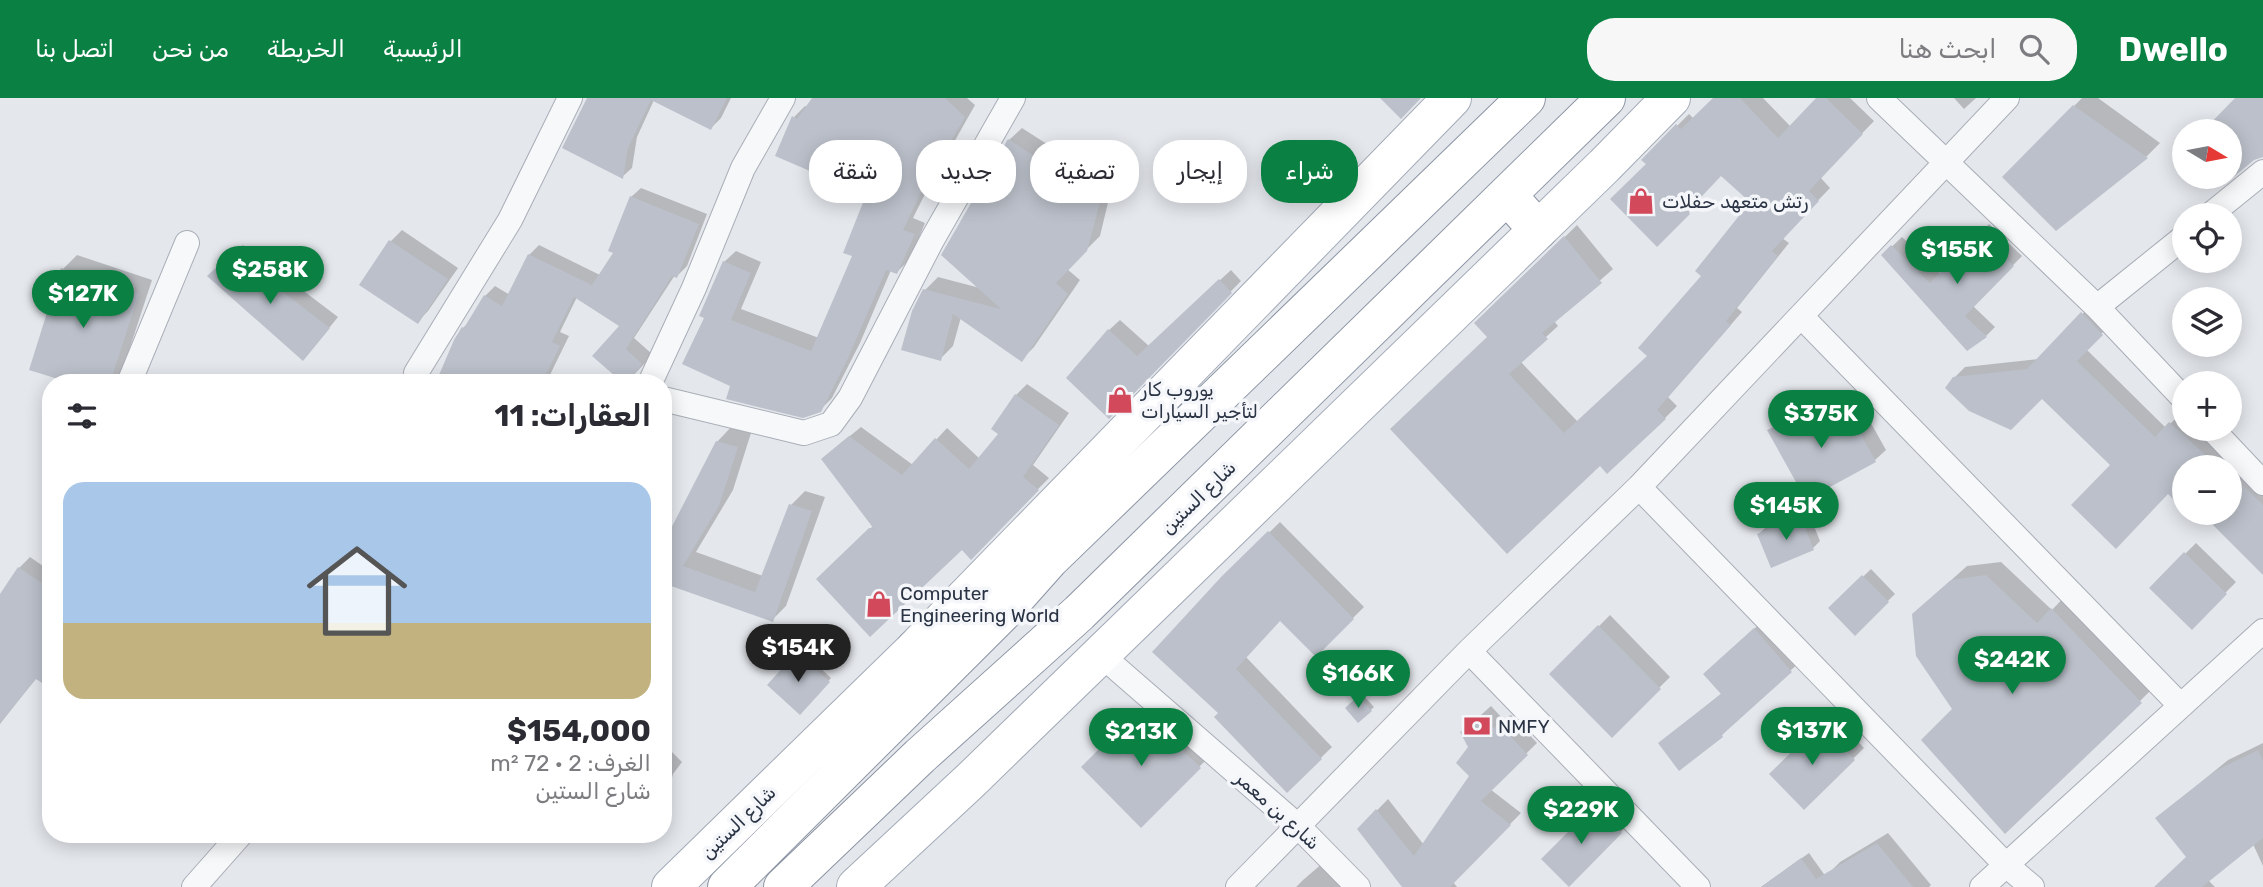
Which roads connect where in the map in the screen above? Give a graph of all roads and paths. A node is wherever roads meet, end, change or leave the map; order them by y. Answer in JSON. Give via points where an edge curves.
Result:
{"nodes":[{"id":1,"x":570,"y":98,"type":"edge"},
{"id":2,"x":783,"y":98,"type":"edge"},
{"id":3,"x":1013,"y":98,"type":"edge"},
{"id":4,"x":1452,"y":98,"type":"edge"},
{"id":5,"x":1526,"y":98,"type":"edge"},
{"id":6,"x":1606,"y":98,"type":"edge"},
{"id":7,"x":1671,"y":98,"type":"edge"},
{"id":8,"x":1879,"y":98,"type":"edge"},
{"id":9,"x":2007,"y":98,"type":"edge"},
{"id":10,"x":1945,"y":164,"type":"junction"},
{"id":11,"x":2263,"y":172,"type":"edge"},
{"id":12,"x":1507,"y":195,"type":"junction"},
{"id":13,"x":2225,"y":203,"type":"edge"},
{"id":14,"x":1538,"y":230,"type":"junction"},
{"id":15,"x":187,"y":243,"type":"dead end"},
{"id":16,"x":2172,"y":247,"type":"edge"},
{"id":17,"x":2097,"y":307,"type":"junction"},
{"id":18,"x":1801,"y":316,"type":"junction"},
{"id":19,"x":133,"y":374,"type":"edge"},
{"id":20,"x":416,"y":374,"type":"edge"},
{"id":21,"x":654,"y":374,"type":"edge"},
{"id":22,"x":2172,"y":386,"type":"edge"},
{"id":23,"x":672,"y":401,"type":"edge"},
{"id":24,"x":2223,"y":441,"type":"edge"},
{"id":25,"x":2263,"y":483,"type":"edge"},
{"id":26,"x":1639,"y":487,"type":"junction"},
{"id":27,"x":1050,"y":559,"type":"junction"},
{"id":28,"x":2263,"y":631,"type":"edge"},
{"id":29,"x":915,"y":649,"type":"junction"},
{"id":30,"x":1469,"y":651,"type":"junction"},
{"id":31,"x":1100,"y":654,"type":"junction"},
{"id":32,"x":2180,"y":705,"type":"junction"},
{"id":33,"x":1299,"y":827,"type":"junction"},
{"id":34,"x":233,"y":843,"type":"edge"},
{"id":35,"x":2006,"y":864,"type":"junction"},
{"id":36,"x":194,"y":887,"type":"edge"},
{"id":37,"x":671,"y":887,"type":"edge"},
{"id":38,"x":727,"y":887,"type":"edge"},
{"id":39,"x":783,"y":887,"type":"edge"},
{"id":40,"x":856,"y":887,"type":"edge"},
{"id":41,"x":1238,"y":887,"type":"edge"},
{"id":42,"x":1357,"y":887,"type":"edge"},
{"id":43,"x":1698,"y":887,"type":"edge"},
{"id":44,"x":1982,"y":887,"type":"edge"},
{"id":45,"x":2032,"y":887,"type":"edge"}],
"edges":[{"from":1,"to":20,"type":"street","via":[[510,220]]},
{"from":2,"to":21,"type":"street","via":[[743,167]]},
{"from":3,"to":23,"type":"street","via":[[850,398],[831,424],[804,433]]},
{"from":4,"to":29,"type":"main road","name":"شارع الستين"},
{"from":5,"to":27,"type":"main road","name":"شارع الستين"},
{"from":6,"to":12,"type":"main road","name":"شارع الستين"},
{"from":7,"to":14,"type":"main road"},
{"from":8,"to":10,"type":"street"},
{"from":9,"to":10,"type":"street"},
{"from":10,"to":17,"type":"street"},
{"from":10,"to":18,"type":"street"},
{"from":11,"to":13,"type":"street"},
{"from":12,"to":14,"type":"main road"},
{"from":12,"to":39,"type":"main road","name":"شارع الستين","via":[[1079,613]]},
{"from":14,"to":31,"type":"main road"},
{"from":15,"to":19,"type":"street"},
{"from":16,"to":17,"type":"street"},
{"from":17,"to":22,"type":"street"},
{"from":18,"to":26,"type":"street"},
{"from":18,"to":32,"type":"street"},
{"from":24,"to":25,"type":"street"},
{"from":26,"to":30,"type":"street"},
{"from":26,"to":35,"type":"street"},
{"from":27,"to":29,"type":"main road"},
{"from":27,"to":38,"type":"main road","name":"شارع الستين","via":[[1002,613]]},
{"from":28,"to":32,"type":"street"},
{"from":29,"to":37,"type":"main road","name":"شارع الستين"},
{"from":30,"to":33,"type":"street"},
{"from":30,"to":43,"type":"street"},
{"from":31,"to":33,"type":"street","name":"شارع بن معمر"},
{"from":31,"to":40,"type":"main road"},
{"from":32,"to":35,"type":"street"},
{"from":33,"to":41,"type":"street"},
{"from":33,"to":42,"type":"street","name":"شارع بن معمر"},
{"from":34,"to":36,"type":"street"},
{"from":35,"to":44,"type":"street"},
{"from":35,"to":45,"type":"street"}]}
